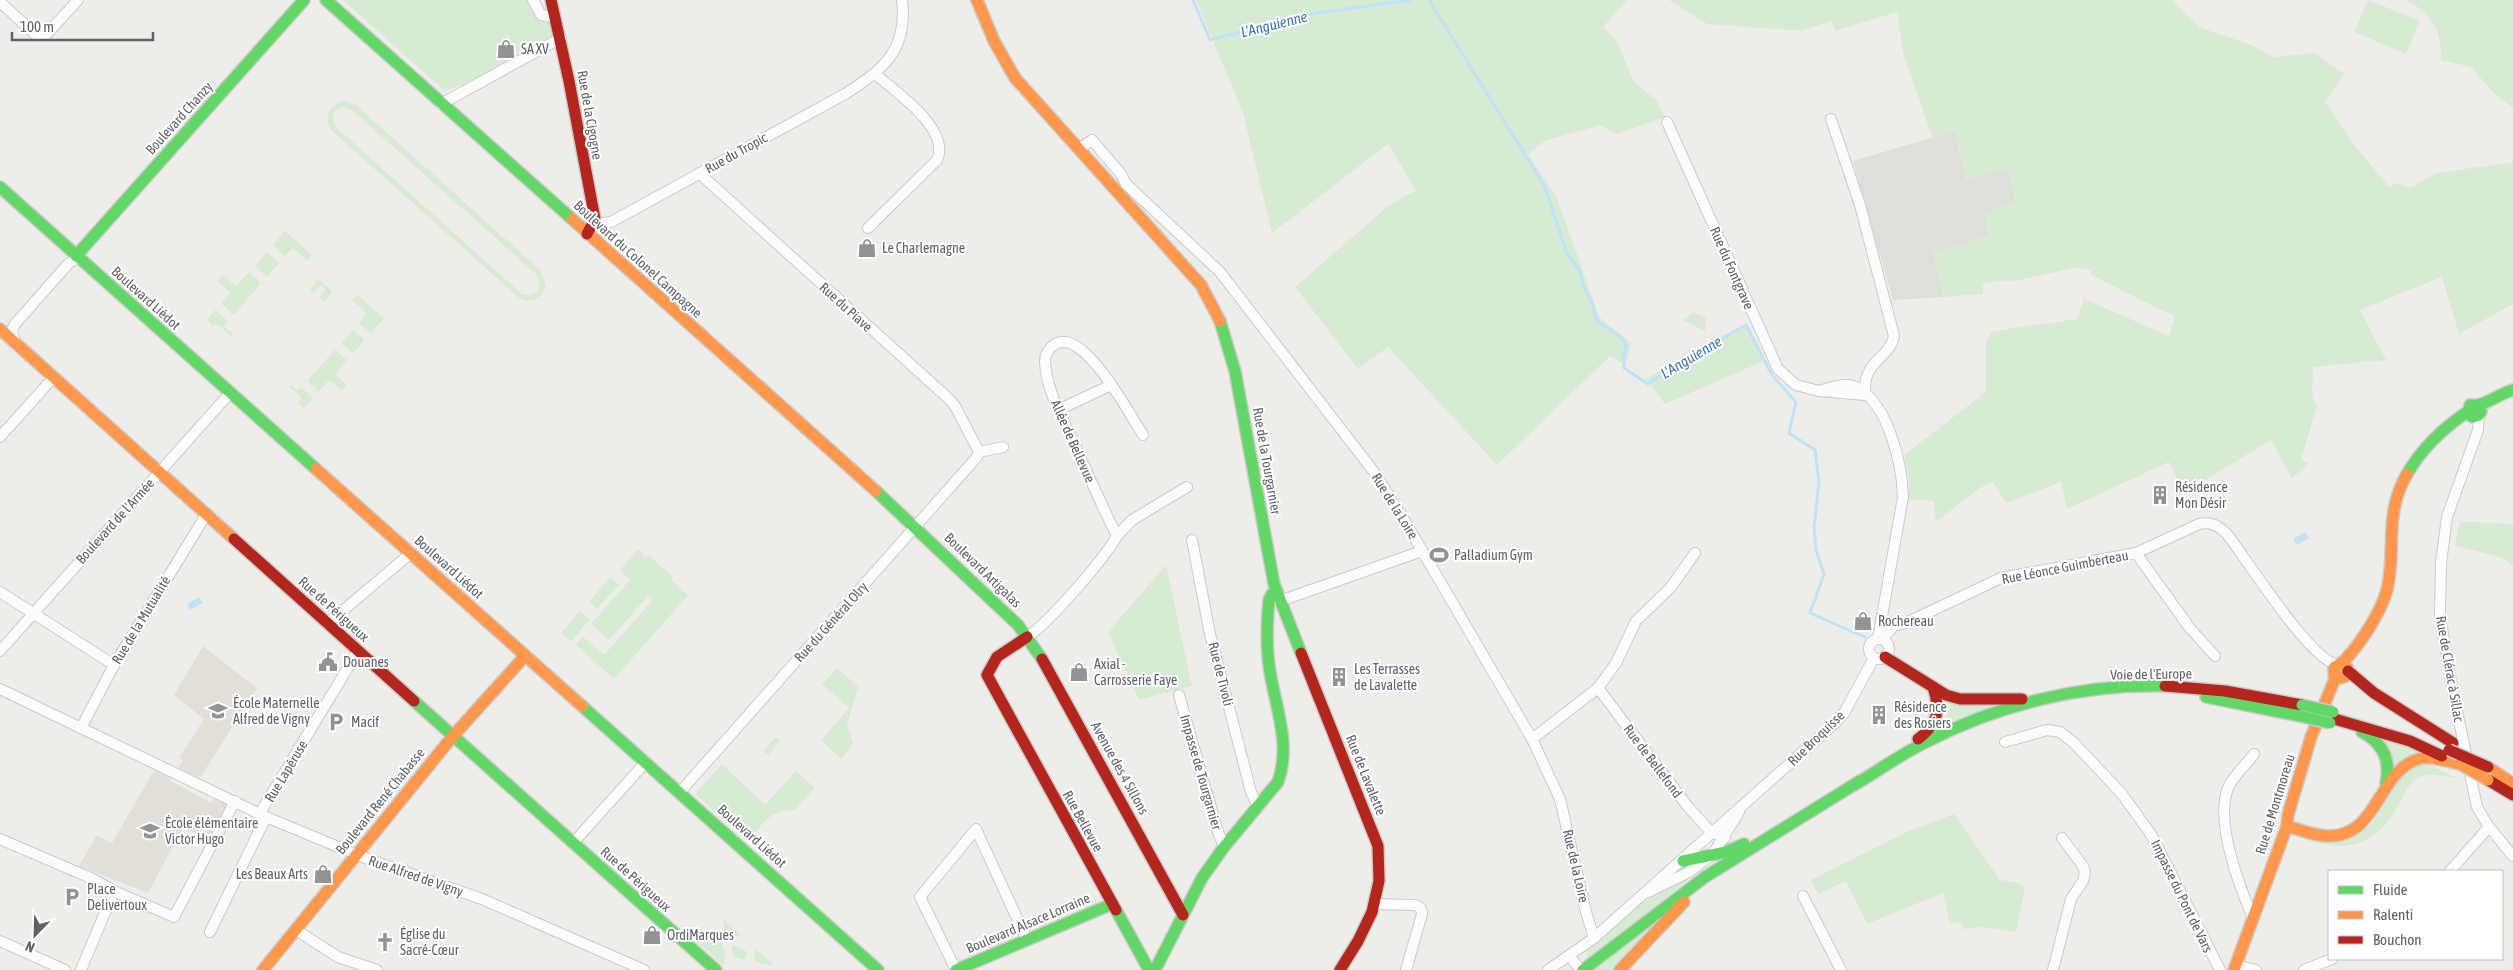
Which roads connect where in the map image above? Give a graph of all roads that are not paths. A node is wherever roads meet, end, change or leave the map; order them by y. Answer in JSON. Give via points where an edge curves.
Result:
{"nodes":[{"id":1,"x":78,"y":0,"type":"edge"},
{"id":2,"x":304,"y":0,"type":"edge"},
{"id":3,"x":326,"y":0,"type":"edge"},
{"id":4,"x":332,"y":0,"type":"edge"},
{"id":5,"x":533,"y":0,"type":"edge"},
{"id":6,"x":551,"y":0,"type":"edge"},
{"id":7,"x":902,"y":0,"type":"edge"},
{"id":8,"x":978,"y":0,"type":"edge"},
{"id":9,"x":0,"y":2,"type":"edge"},
{"id":10,"x":340,"y":12,"type":"junction"},
{"id":11,"x":555,"y":17,"type":"junction"},
{"id":12,"x":561,"y":38,"type":"junction"},
{"id":13,"x":875,"y":74,"type":"junction"},
{"id":14,"x":441,"y":104,"type":"junction"},
{"id":15,"x":1831,"y":119,"type":"dead end"},
{"id":16,"x":1667,"y":122,"type":"dead end"},
{"id":17,"x":1079,"y":149,"type":"junction"},
{"id":18,"x":1098,"y":150,"type":"junction"},
{"id":19,"x":1088,"y":159,"type":"junction"},
{"id":20,"x":699,"y":173,"type":"junction"},
{"id":21,"x":0,"y":187,"type":"edge"},
{"id":22,"x":594,"y":224,"type":"junction"},
{"id":23,"x":868,"y":228,"type":"dead end"},
{"id":24,"x":587,"y":234,"type":"junction"},
{"id":25,"x":75,"y":255,"type":"junction"},
{"id":26,"x":1,"y":330,"type":"edge"},
{"id":27,"x":15,"y":342,"type":"junction"},
{"id":28,"x":54,"y":377,"type":"junction"},
{"id":29,"x":1111,"y":385,"type":"junction"},
{"id":30,"x":2513,"y":390,"type":"edge"},
{"id":31,"x":230,"y":393,"type":"junction"},
{"id":32,"x":1865,"y":395,"type":"junction"},
{"id":33,"x":1058,"y":410,"type":"junction"},
{"id":34,"x":2475,"y":411,"type":"junction"},
{"id":35,"x":1143,"y":435,"type":"dead end"},
{"id":36,"x":0,"y":437,"type":"edge"},
{"id":37,"x":1003,"y":447,"type":"dead end"},
{"id":38,"x":979,"y":452,"type":"junction"},
{"id":39,"x":160,"y":472,"type":"junction"},
{"id":40,"x":1187,"y":487,"type":"dead end"},
{"id":41,"x":206,"y":515,"type":"junction"},
{"id":42,"x":916,"y":528,"type":"junction"},
{"id":43,"x":1117,"y":536,"type":"junction"},
{"id":44,"x":1192,"y":540,"type":"dead end"},
{"id":45,"x":1422,"y":551,"type":"junction"},
{"id":46,"x":1695,"y":552,"type":"dead end"},
{"id":47,"x":411,"y":553,"type":"junction"},
{"id":48,"x":2136,"y":553,"type":"junction"},
{"id":49,"x":0,"y":592,"type":"edge"},
{"id":50,"x":1278,"y":596,"type":"junction"},
{"id":51,"x":994,"y":602,"type":"junction"},
{"id":52,"x":1883,"y":606,"type":"junction"},
{"id":53,"x":32,"y":612,"type":"junction"},
{"id":54,"x":1904,"y":622,"type":"junction"},
{"id":55,"x":327,"y":624,"type":"junction"},
{"id":56,"x":1027,"y":637,"type":"junction"},
{"id":57,"x":1883,"y":641,"type":"junction"},
{"id":58,"x":0,"y":651,"type":"edge"},
{"id":59,"x":358,"y":651,"type":"junction"},
{"id":60,"x":1002,"y":653,"type":"junction"},
{"id":61,"x":525,"y":656,"type":"junction"},
{"id":62,"x":2215,"y":656,"type":"dead end"},
{"id":63,"x":1880,"y":657,"type":"junction"},
{"id":64,"x":114,"y":665,"type":"junction"},
{"id":65,"x":2340,"y":669,"type":"junction"},
{"id":66,"x":1933,"y":687,"type":"junction"},
{"id":67,"x":1598,"y":688,"type":"junction"},
{"id":68,"x":0,"y":689,"type":"edge"},
{"id":69,"x":1179,"y":696,"type":"dead end"},
{"id":70,"x":2043,"y":698,"type":"junction"},
{"id":71,"x":2301,"y":711,"type":"junction"},
{"id":72,"x":2331,"y":717,"type":"junction"},
{"id":73,"x":81,"y":728,"type":"junction"},
{"id":74,"x":453,"y":736,"type":"junction"},
{"id":75,"x":1532,"y":739,"type":"junction"},
{"id":76,"x":2005,"y":742,"type":"dead end"},
{"id":77,"x":2451,"y":747,"type":"junction"},
{"id":78,"x":2254,"y":754,"type":"dead end"},
{"id":79,"x":646,"y":762,"type":"junction"},
{"id":80,"x":2460,"y":764,"type":"junction"},
{"id":81,"x":2513,"y":784,"type":"edge"},
{"id":82,"x":1854,"y":785,"type":"junction"},
{"id":83,"x":680,"y":792,"type":"junction"},
{"id":84,"x":2513,"y":795,"type":"edge"},
{"id":85,"x":2382,"y":796,"type":"junction"},
{"id":86,"x":1834,"y":798,"type":"junction"},
{"id":87,"x":235,"y":801,"type":"junction"},
{"id":88,"x":1823,"y":804,"type":"junction"},
{"id":89,"x":1258,"y":806,"type":"junction"},
{"id":90,"x":1742,"y":806,"type":"junction"},
{"id":91,"x":263,"y":815,"type":"junction"},
{"id":92,"x":2287,"y":826,"type":"junction"},
{"id":93,"x":2489,"y":827,"type":"junction"},
{"id":94,"x":1711,"y":832,"type":"junction"},
{"id":95,"x":1725,"y":838,"type":"junction"},
{"id":96,"x":2062,"y":838,"type":"dead end"},
{"id":97,"x":0,"y":839,"type":"edge"},
{"id":98,"x":573,"y":843,"type":"junction"},
{"id":99,"x":1224,"y":847,"type":"junction"},
{"id":100,"x":357,"y":854,"type":"junction"},
{"id":101,"x":1713,"y":854,"type":"junction"},
{"id":102,"x":2513,"y":856,"type":"edge"},
{"id":103,"x":1683,"y":861,"type":"junction"},
{"id":104,"x":2451,"y":870,"type":"edge"},
{"id":105,"x":114,"y":891,"type":"junction"},
{"id":106,"x":1803,"y":896,"type":"dead end"},
{"id":107,"x":1638,"y":897,"type":"junction"},
{"id":108,"x":1112,"y":904,"type":"junction"},
{"id":109,"x":1376,"y":904,"type":"junction"},
{"id":110,"x":1183,"y":915,"type":"junction"},
{"id":111,"x":2252,"y":916,"type":"junction"},
{"id":112,"x":1611,"y":921,"type":"junction"},
{"id":113,"x":1592,"y":927,"type":"junction"},
{"id":114,"x":296,"y":930,"type":"junction"},
{"id":115,"x":210,"y":932,"type":"dead end"},
{"id":116,"x":1594,"y":938,"type":"junction"},
{"id":117,"x":1027,"y":940,"type":"junction"},
{"id":118,"x":0,"y":941,"type":"edge"},
{"id":119,"x":2329,"y":960,"type":"edge"},
{"id":120,"x":1577,"y":962,"type":"edge"},
{"id":121,"x":2235,"y":967,"type":"edge"},
{"id":122,"x":65,"y":970,"type":"edge"},
{"id":123,"x":81,"y":970,"type":"edge"},
{"id":124,"x":263,"y":970,"type":"edge"},
{"id":125,"x":376,"y":970,"type":"edge"},
{"id":126,"x":644,"y":970,"type":"edge"},
{"id":127,"x":716,"y":970,"type":"edge"},
{"id":128,"x":878,"y":970,"type":"edge"},
{"id":129,"x":956,"y":970,"type":"edge"},
{"id":130,"x":1149,"y":970,"type":"edge"},
{"id":131,"x":1155,"y":970,"type":"edge"},
{"id":132,"x":1340,"y":970,"type":"edge"},
{"id":133,"x":1406,"y":970,"type":"edge"},
{"id":134,"x":1548,"y":970,"type":"edge"},
{"id":135,"x":1620,"y":970,"type":"edge"},
{"id":136,"x":1841,"y":970,"type":"edge"},
{"id":137,"x":2053,"y":970,"type":"edge"},
{"id":138,"x":2220,"y":970,"type":"edge"},
{"id":139,"x":2256,"y":970,"type":"edge"},
{"id":140,"x":2304,"y":970,"type":"edge"}],
"edges":[{"from":1,"to":9,"type":"street","via":[[46,35],[35,34]]},
{"from":2,"to":25,"type":"main road","name":"Boulevard Chanzy"},
{"from":3,"to":10,"type":"main road","name":"Boulevard du Colonel Campagne"},
{"from":4,"to":10,"type":"main road","name":"Boulevard du Colonel Campagne"},
{"from":5,"to":11,"type":"street","via":[[541,15]]},
{"from":6,"to":11,"type":"main road","name":"Rue de la Cigogne"},
{"from":7,"to":13,"type":"street","name":"Rue du Tropic","via":[[899,41],[894,53]]},
{"from":8,"to":17,"type":"main road","name":"Rue de la Tourgarnier","via":[[994,41],[1015,78]]},
{"from":10,"to":14,"type":"main road","name":"Boulevard du Colonel Campagne"},
{"from":11,"to":12,"type":"main road","name":"Rue de la Cigogne"},
{"from":12,"to":14,"type":"street"},
{"from":12,"to":22,"type":"main road","name":"Rue de la Cigogne"},
{"from":13,"to":20,"type":"street","name":"Rue du Tropic","via":[[845,94]]},
{"from":13,"to":23,"type":"street","via":[[917,110],[931,127],[941,152],[937,160]]},
{"from":14,"to":24,"type":"main road","name":"Boulevard du Colonel Campagne"},
{"from":15,"to":32,"type":"street","via":[[1860,205],[1894,336],[1889,348],[1870,369]]},
{"from":16,"to":32,"type":"street","name":"Rue du Fontgrave","via":[[1778,369],[1796,385],[1819,390],[1846,385]]},
{"from":17,"to":18,"type":"street","name":"Rue de la Loire","via":[[1092,140]]},
{"from":17,"to":19,"type":"main road","name":"Rue de la Tourgarnier"},
{"from":18,"to":19,"type":"street"},
{"from":18,"to":45,"type":"street","name":"Rue de la Loire","via":[[1126,184],[1220,272],[1374,472]]},
{"from":19,"to":50,"type":"main road","name":"Rue de la Tourgarnier","via":[[1201,285],[1224,329]]},
{"from":20,"to":22,"type":"street","name":"Rue du Tropic","via":[[611,222]]},
{"from":20,"to":38,"type":"street","name":"Rue du Piave","via":[[949,399],[956,406]]},
{"from":21,"to":25,"type":"main road","name":"Boulevard Liédot"},
{"from":22,"to":24,"type":"main road"},
{"from":24,"to":42,"type":"main road","name":"Boulevard du Colonel Campagne"},
{"from":25,"to":26,"type":"street","name":"Boulevard Chanzy"},
{"from":25,"to":27,"type":"street","name":"Boulevard Chanzy","via":[[15,324],[12,330]]},
{"from":25,"to":31,"type":"main road","name":"Boulevard Liédot"},
{"from":26,"to":27,"type":"main road","name":"Rue de Périgueux"},
{"from":27,"to":28,"type":"main road","name":"Rue de Périgueux"},
{"from":28,"to":36,"type":"street"},
{"from":28,"to":39,"type":"main road","name":"Rue de Périgueux"},
{"from":29,"to":33,"type":"street"},
{"from":29,"to":33,"type":"street","name":"Allée de Bellevue","via":[[1092,358],[1073,342],[1059,342],[1048,351],[1046,361]]},
{"from":29,"to":35,"type":"street","name":"Allée de Bellevue"},
{"from":30,"to":34,"type":"main road","name":"Rue de Montmoreau","via":[[2501,393]]},
{"from":31,"to":39,"type":"street","name":"Boulevard de l'Armée"},
{"from":31,"to":47,"type":"main road","name":"Boulevard Liédot"},
{"from":32,"to":52,"type":"street","name":"Rue du Fontgrave","via":[[1881,412],[1896,450],[1903,481],[1903,497]]},
{"from":33,"to":43,"type":"street","name":"Allée de Bellevue"},
{"from":34,"to":65,"type":"main road","name":"Rue de Montmoreau","via":[[2445,426],[2408,472],[2392,517],[2389,573],[2384,596]]},
{"from":34,"to":93,"type":"street","name":"Rue de Clérac à Sillac","via":[[2478,430],[2447,518],[2441,562],[2440,616],[2477,807]]},
{"from":37,"to":38,"type":"street"},
{"from":38,"to":42,"type":"street","name":"Rue du Général Olry"},
{"from":39,"to":41,"type":"main road","name":"Rue de Périgueux"},
{"from":39,"to":53,"type":"street","name":"Boulevard de l'Armée"},
{"from":40,"to":43,"type":"street","via":[[1132,520]]},
{"from":41,"to":55,"type":"main road","name":"Rue de Périgueux"},
{"from":41,"to":64,"type":"street","name":"Rue de la Mutualité"},
{"from":42,"to":51,"type":"main road","name":"Boulevard Artigalas"},
{"from":42,"to":83,"type":"street","name":"Rue du Général Olry"},
{"from":43,"to":56,"type":"street","via":[[1038,630]]},
{"from":44,"to":89,"type":"street","name":"Rue de Tivoli","via":[[1210,634],[1251,792]]},
{"from":45,"to":50,"type":"street"},
{"from":45,"to":75,"type":"street","name":"Rue de la Loire"},
{"from":46,"to":67,"type":"street","via":[[1671,586],[1636,620],[1616,663]]},
{"from":47,"to":55,"type":"street"},
{"from":47,"to":61,"type":"main road","name":"Boulevard Liédot"},
{"from":48,"to":54,"type":"street","name":"Rue Léonce Guimberteau","via":[[2009,576]]},
{"from":48,"to":62,"type":"street","via":[[2189,627]]},
{"from":48,"to":65,"type":"street","name":"Rue Léonce Guimberteau","via":[[2199,524],[2220,527],[2297,630],[2328,663]]},
{"from":49,"to":53,"type":"street"},
{"from":50,"to":89,"type":"main road","via":[[1272,594],[1269,600],[1268,643],[1285,764],[1278,782]]},
{"from":50,"to":109,"type":"main road","name":"Rue de Lavalette","via":[[1378,846],[1380,881]]},
{"from":51,"to":56,"type":"main road","name":"Boulevard Artigalas"},
{"from":51,"to":60,"type":"main road","via":[[1010,628]]},
{"from":52,"to":54,"type":"street","via":[[1888,615]]},
{"from":52,"to":57,"type":"street","name":"Rue du Fontgrave"},
{"from":53,"to":58,"type":"street","name":"Boulevard de l'Armée"},
{"from":53,"to":64,"type":"street"},
{"from":54,"to":57,"type":"street","name":"Rue Léonce Guimberteau"},
{"from":55,"to":59,"type":"main road","name":"Rue de Périgueux"},
{"from":56,"to":60,"type":"main road"},
{"from":56,"to":110,"type":"main road","name":"Avenue des 4 Sillons","via":[[1040,655]]},
{"from":57,"to":63,"type":"street","via":[[1889,652]]},
{"from":57,"to":63,"type":"street","via":[[1872,642],[1869,647],[1870,653]]},
{"from":59,"to":74,"type":"main road","name":"Rue de Périgueux"},
{"from":59,"to":91,"type":"street","name":"Rue Lapéruse"},
{"from":60,"to":108,"type":"main road","name":"Rue Bellevue","via":[[988,668],[987,675]]},
{"from":61,"to":74,"type":"main road","name":"Boulevard René Chabasse"},
{"from":61,"to":79,"type":"main road","name":"Boulevard Liédot"},
{"from":63,"to":66,"type":"main road"},
{"from":63,"to":90,"type":"street","name":"Rue Broquisse","via":[[1836,723]]},
{"from":64,"to":73,"type":"street","name":"Rue de la Mutualité"},
{"from":65,"to":77,"type":"main road"},
{"from":65,"to":92,"type":"main road","name":"Rue de Montmoreau","via":[[2312,737]]},
{"from":66,"to":70,"type":"main road","via":[[1960,699]]},
{"from":66,"to":82,"type":"main road","via":[[1940,710],[1934,725]]},
{"from":67,"to":75,"type":"street"},
{"from":67,"to":94,"type":"street","name":"Rue de Bellefond"},
{"from":68,"to":73,"type":"street","name":"Rue Alfred de Vigny"},
{"from":69,"to":99,"type":"street","name":"Impasse de Tourgarnier"},
{"from":70,"to":71,"type":"main road","name":"Voie de l'Europe","via":[[2114,688],[2177,686],[2236,692]]},
{"from":70,"to":82,"type":"main road","name":"Voie de l'Europe","via":[[1964,724],[1925,742]]},
{"from":71,"to":72,"type":"main road","name":"Voie de l'Europe"},
{"from":71,"to":82,"type":"main road","name":"Voie de l'Europe","via":[[2190,694],[2143,693],[2052,704],[1981,722]]},
{"from":72,"to":77,"type":"main road","name":"Voie de l'Europe","via":[[2403,732]]},
{"from":72,"to":80,"type":"main road","via":[[2410,741]]},
{"from":72,"to":85,"type":"main road","via":[[2371,736],[2385,752],[2390,767]]},
{"from":73,"to":87,"type":"street","name":"Rue Alfred de Vigny"},
{"from":74,"to":98,"type":"main road","name":"Rue de Périgueux"},
{"from":74,"to":100,"type":"main road","name":"Boulevard René Chabasse"},
{"from":75,"to":113,"type":"street","name":"Rue de la Loire","via":[[1560,799]]},
{"from":76,"to":138,"type":"street","name":"Impasse du Pont de Vars","via":[[2047,730],[2066,735],[2074,743],[2122,794],[2152,836]]},
{"from":77,"to":81,"type":"main road","bridge":true},
{"from":78,"to":111,"type":"street","via":[[2228,788],[2225,802],[2228,845]]},
{"from":79,"to":83,"type":"main road","name":"Boulevard Liédot"},
{"from":79,"to":98,"type":"street"},
{"from":80,"to":84,"type":"main road","bridge":true},
{"from":80,"to":85,"type":"main road","via":[[2433,758],[2410,762],[2396,773]]},
{"from":82,"to":86,"type":"main road"},
{"from":83,"to":128,"type":"main road","name":"Boulevard Liédot"},
{"from":85,"to":92,"type":"main road","via":[[2370,817],[2350,832],[2330,836]]},
{"from":86,"to":88,"type":"main road"},
{"from":86,"to":135,"type":"main road","via":[[1689,897]]},
{"from":87,"to":91,"type":"street","name":"Rue Alfred de Vigny"},
{"from":87,"to":105,"type":"street","via":[[174,917]]},
{"from":88,"to":101,"type":"main road","via":[[1734,849]]},
{"from":88,"to":120,"type":"main road"},
{"from":89,"to":99,"type":"main road"},
{"from":90,"to":94,"type":"street","name":"Rue Broquisse"},
{"from":90,"to":95,"type":"street","name":"Rue Broquisse"},
{"from":91,"to":100,"type":"street","name":"Rue Alfred de Vigny"},
{"from":91,"to":115,"type":"street","name":"Rue Lapéruse"},
{"from":92,"to":111,"type":"main road","name":"Rue de Montmoreau"},
{"from":93,"to":102,"type":"street","name":"Rue de Clérac à Sillac"},
{"from":93,"to":104,"type":"street"},
{"from":94,"to":95,"type":"street"},
{"from":94,"to":103,"type":"street","name":"Rue Broquisse"},
{"from":95,"to":101,"type":"street","name":"Rue Broquisse"},
{"from":96,"to":137,"type":"street","via":[[2083,866],[2085,874],[2071,899]]},
{"from":97,"to":105,"type":"street"},
{"from":98,"to":127,"type":"main road","name":"Rue de Périgueux"},
{"from":99,"to":110,"type":"main road","via":[[1202,878]]},
{"from":100,"to":114,"type":"main road","name":"Boulevard René Chabasse"},
{"from":100,"to":126,"type":"street","name":"Rue Alfred de Vigny","via":[[482,899]]},
{"from":101,"to":103,"type":"main road"},
{"from":101,"to":107,"type":"street","name":"Rue Broquisse","via":[[1689,872]]},
{"from":103,"to":107,"type":"street","name":"Rue Broquisse"},
{"from":105,"to":123,"type":"street"},
{"from":106,"to":136,"type":"street"},
{"from":107,"to":112,"type":"street","name":"Rue Broquisse"},
{"from":108,"to":117,"type":"main road","name":"Boulevard Alsace Lorraine"},
{"from":108,"to":130,"type":"main road","name":"Rue Bellevue"},
{"from":109,"to":132,"type":"main road","name":"Rue de Lavalette"},
{"from":109,"to":133,"type":"street","via":[[1421,908]]},
{"from":110,"to":131,"type":"main road"},
{"from":111,"to":121,"type":"main road","name":"Rue de Montmoreau"},
{"from":112,"to":113,"type":"street","name":"Rue Broquisse"},
{"from":112,"to":116,"type":"street","name":"Rue Broquisse"},
{"from":113,"to":116,"type":"street","name":"Rue de la Loire"},
{"from":113,"to":120,"type":"street"},
{"from":114,"to":124,"type":"main road","name":"Boulevard René Chabasse"},
{"from":114,"to":125,"type":"street","via":[[338,957]]},
{"from":116,"to":120,"type":"street","name":"Rue Broquisse"},
{"from":117,"to":129,"type":"main road","name":"Boulevard Alsace Lorraine"},
{"from":117,"to":129,"type":"street","via":[[976,829],[920,897]]},
{"from":118,"to":122,"type":"street"},
{"from":119,"to":140,"type":"street"},
{"from":120,"to":134,"type":"street","name":"Rue Broquisse"},
{"from":121,"to":139,"type":"street"}]}
